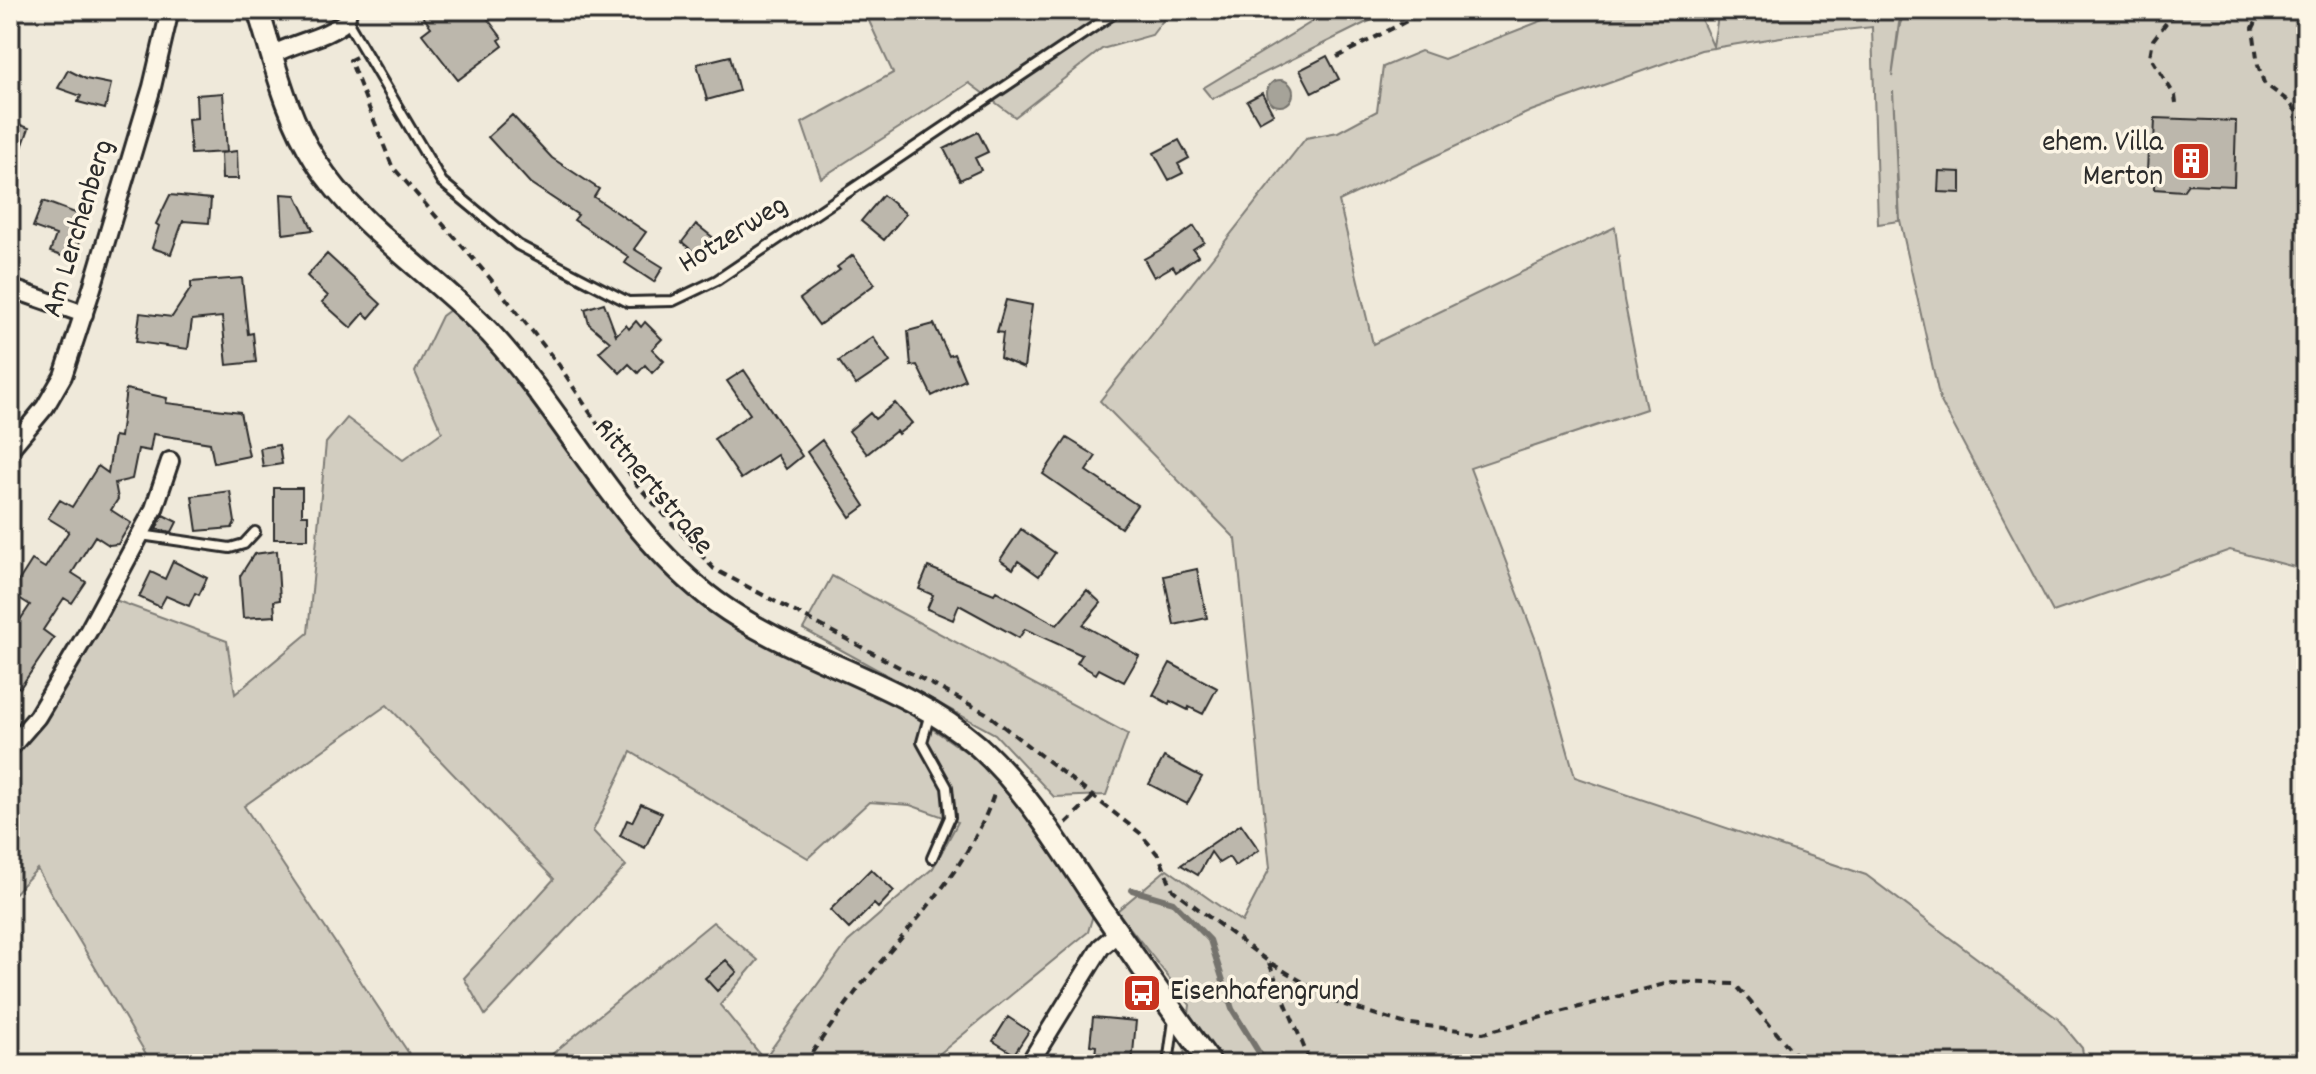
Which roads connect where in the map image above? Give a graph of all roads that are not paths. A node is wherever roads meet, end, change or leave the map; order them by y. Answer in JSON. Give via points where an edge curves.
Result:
{"nodes":[{"id":1,"x":170,"y":10,"type":"edge"},
{"id":2,"x":258,"y":10,"type":"edge"},
{"id":3,"x":1119,"y":10,"type":"edge"},
{"id":4,"x":347,"y":16,"type":"edge"},
{"id":5,"x":272,"y":55,"type":"junction"},
{"id":6,"x":10,"y":288,"type":"edge"},
{"id":7,"x":84,"y":314,"type":"junction"},
{"id":8,"x":10,"y":449,"type":"edge"},
{"id":9,"x":170,"y":461,"type":"dead end"},
{"id":10,"x":255,"y":532,"type":"dead end"},
{"id":11,"x":140,"y":535,"type":"junction"},
{"id":12,"x":930,"y":713,"type":"junction"},
{"id":13,"x":10,"y":748,"type":"edge"},
{"id":14,"x":932,"y":858,"type":"dead end"},
{"id":15,"x":1118,"y":933,"type":"junction"},
{"id":16,"x":1176,"y":1015,"type":"junction"},
{"id":17,"x":1029,"y":1064,"type":"edge"},
{"id":18,"x":1168,"y":1064,"type":"edge"},
{"id":19,"x":1211,"y":1064,"type":"edge"}],
"edges":[{"from":1,"to":7,"type":"street","name":"Am Lerchenberg"},
{"from":2,"to":5,"type":"street","name":"Rittnertstraße"},
{"from":3,"to":4,"type":"lane","name":"Hotzerweg","via":[[717,280],[673,301],[628,302],[518,245],[442,182]]},
{"from":4,"to":5,"type":"street","via":[[337,28]]},
{"from":5,"to":12,"type":"street","name":"Rittnertstraße","via":[[297,126],[331,184],[493,336],[660,552],[691,582],[748,622]]},
{"from":6,"to":7,"type":"street"},
{"from":7,"to":8,"type":"street","name":"Am Lerchenberg","via":[[63,376]]},
{"from":9,"to":11,"type":"street"},
{"from":10,"to":11,"type":"lane","via":[[244,544],[230,548]]},
{"from":11,"to":13,"type":"street","via":[[37,717]]},
{"from":12,"to":14,"type":"lane","via":[[922,742],[947,787],[950,817]]},
{"from":12,"to":15,"type":"street","name":"Rittnertstraße","via":[[1002,770]]},
{"from":15,"to":16,"type":"street","name":"Rittnertstraße"},
{"from":15,"to":17,"type":"street","via":[[1101,947]]},
{"from":16,"to":18,"type":"lane"},
{"from":16,"to":19,"type":"street","name":"Rittnertstraße"}]}
